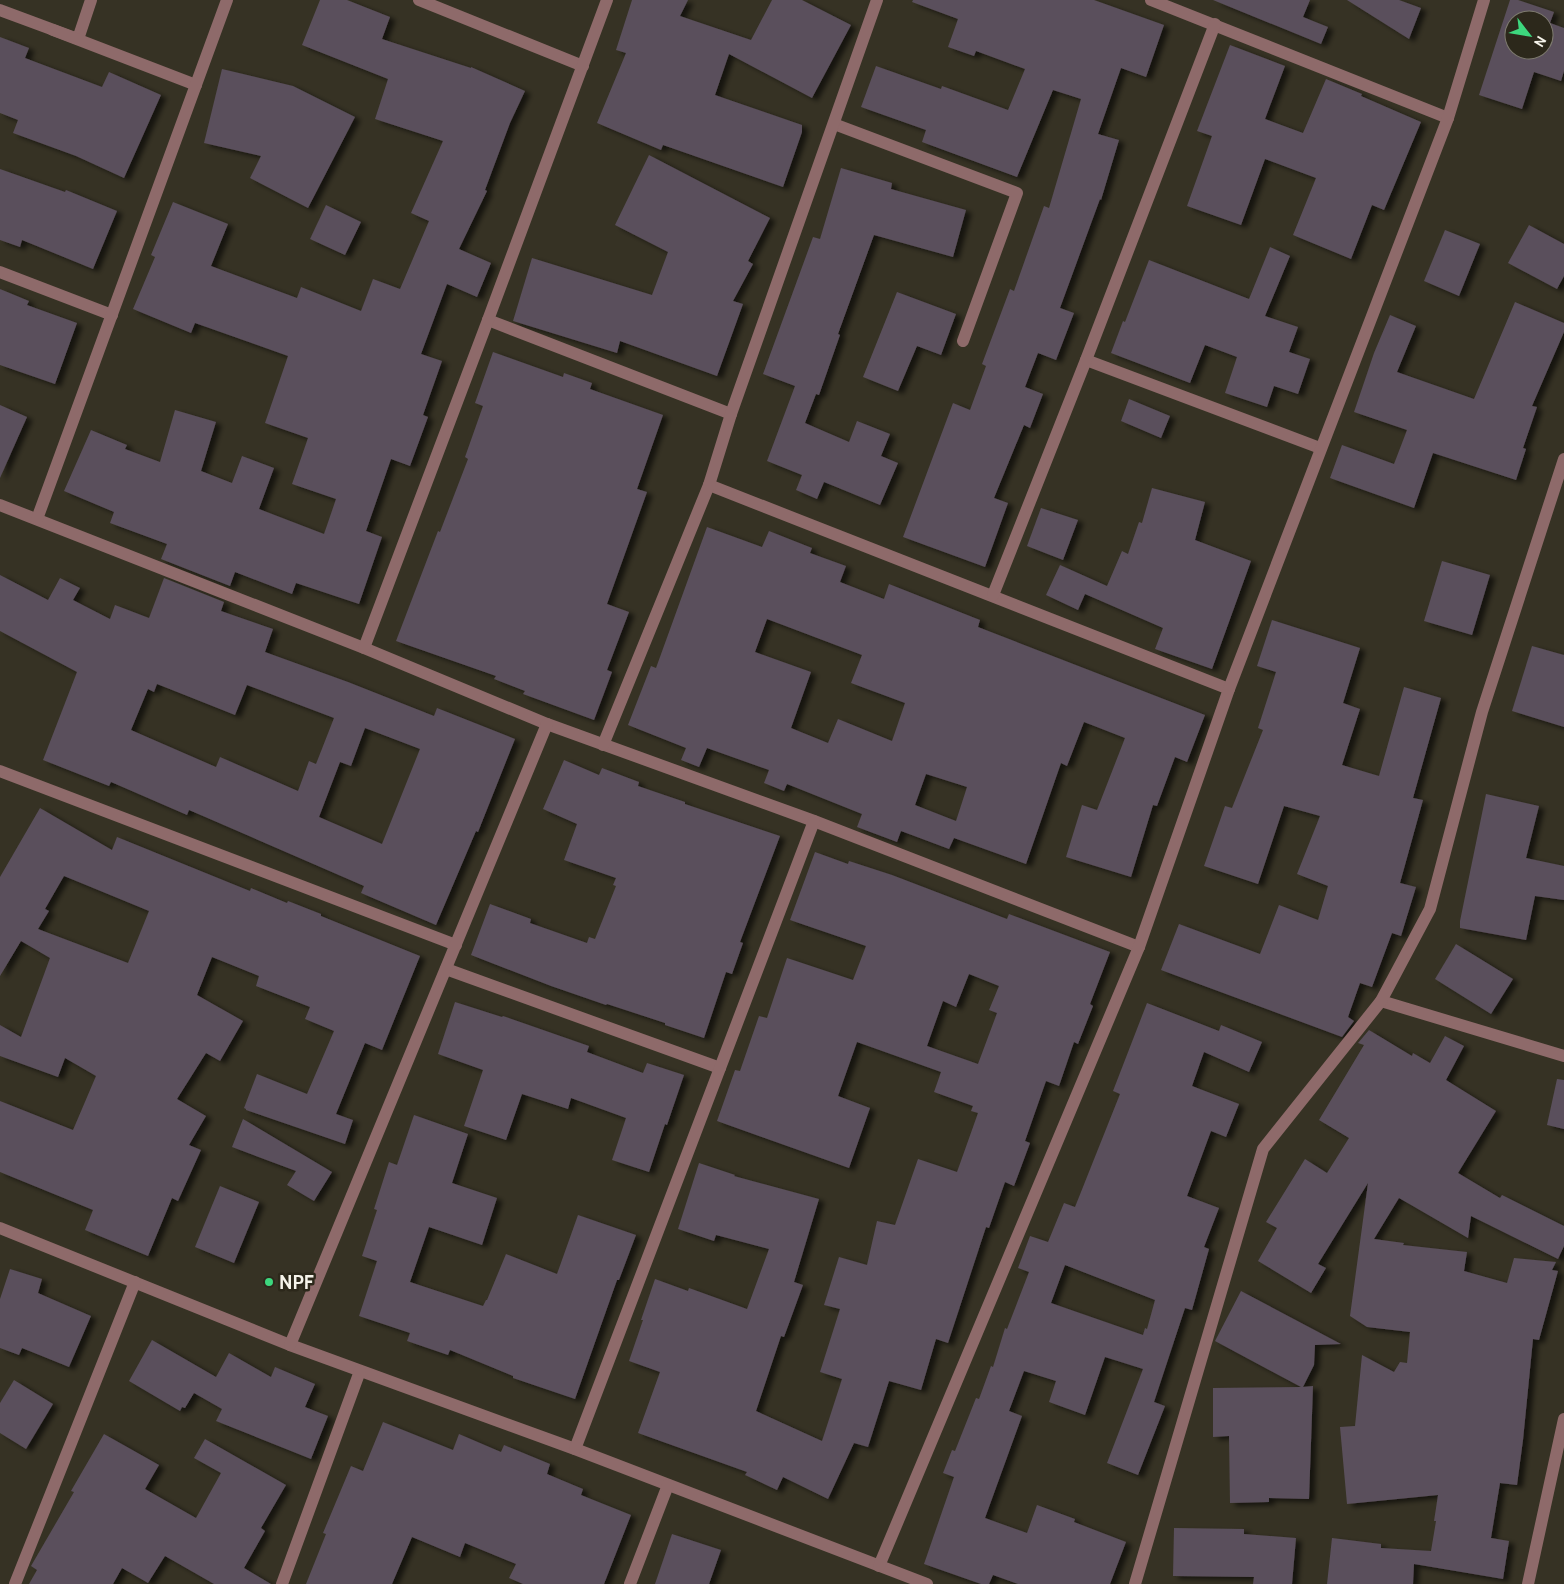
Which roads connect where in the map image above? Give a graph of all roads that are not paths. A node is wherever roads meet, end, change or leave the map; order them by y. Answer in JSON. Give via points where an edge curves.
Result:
{"nodes":[{"id":1,"x":91,"y":0,"type":"edge"},
{"id":2,"x":227,"y":0,"type":"edge"},
{"id":3,"x":419,"y":0,"type":"edge"},
{"id":4,"x":607,"y":0,"type":"edge"},
{"id":5,"x":877,"y":0,"type":"edge"},
{"id":6,"x":1151,"y":0,"type":"edge"},
{"id":7,"x":1484,"y":0,"type":"edge"},
{"id":8,"x":0,"y":10,"type":"edge"},
{"id":9,"x":1215,"y":24,"type":"junction"},
{"id":10,"x":53,"y":30,"type":"junction"},
{"id":11,"x":583,"y":66,"type":"junction"},
{"id":12,"x":196,"y":85,"type":"junction"},
{"id":13,"x":1448,"y":118,"type":"junction"},
{"id":14,"x":834,"y":124,"type":"junction"},
{"id":15,"x":0,"y":272,"type":"edge"},
{"id":16,"x":112,"y":315,"type":"junction"},
{"id":17,"x":488,"y":320,"type":"junction"},
{"id":18,"x":963,"y":341,"type":"dead end"},
{"id":19,"x":1086,"y":360,"type":"junction"},
{"id":20,"x":731,"y":414,"type":"junction"},
{"id":21,"x":1320,"y":448,"type":"junction"},
{"id":22,"x":1563,"y":462,"type":"edge"},
{"id":23,"x":709,"y":485,"type":"junction"},
{"id":24,"x":0,"y":505,"type":"edge"},
{"id":25,"x":37,"y":520,"type":"junction"},
{"id":26,"x":993,"y":595,"type":"junction"},
{"id":27,"x":364,"y":648,"type":"junction"},
{"id":28,"x":1229,"y":689,"type":"junction"},
{"id":29,"x":547,"y":724,"type":"junction"},
{"id":30,"x":604,"y":745,"type":"junction"},
{"id":31,"x":0,"y":771,"type":"edge"},
{"id":32,"x":814,"y":821,"type":"junction"},
{"id":33,"x":456,"y":945,"type":"junction"},
{"id":34,"x":1139,"y":947,"type":"junction"},
{"id":35,"x":446,"y":968,"type":"junction"},
{"id":36,"x":1381,"y":1001,"type":"junction"},
{"id":37,"x":1564,"y":1056,"type":"edge"},
{"id":38,"x":720,"y":1068,"type":"junction"},
{"id":39,"x":0,"y":1228,"type":"edge"},
{"id":40,"x":135,"y":1282,"type":"junction"},
{"id":41,"x":290,"y":1345,"type":"junction"},
{"id":42,"x":360,"y":1372,"type":"junction"},
{"id":43,"x":1564,"y":1419,"type":"edge"},
{"id":44,"x":575,"y":1449,"type":"junction"},
{"id":45,"x":668,"y":1485,"type":"junction"},
{"id":46,"x":879,"y":1566,"type":"junction"},
{"id":47,"x":15,"y":1584,"type":"edge"},
{"id":48,"x":282,"y":1584,"type":"edge"},
{"id":49,"x":630,"y":1584,"type":"edge"},
{"id":50,"x":927,"y":1584,"type":"edge"},
{"id":51,"x":1135,"y":1584,"type":"edge"},
{"id":52,"x":1528,"y":1584,"type":"edge"}],
"edges":[{"from":1,"to":10,"type":"street","via":[[78,39]]},
{"from":2,"to":12,"type":"street"},
{"from":3,"to":11,"type":"street"},
{"from":4,"to":11,"type":"street"},
{"from":5,"to":14,"type":"street"},
{"from":6,"to":9,"type":"street"},
{"from":7,"to":13,"type":"street"},
{"from":8,"to":10,"type":"street"},
{"from":9,"to":13,"type":"street"},
{"from":9,"to":19,"type":"street"},
{"from":10,"to":12,"type":"street"},
{"from":11,"to":17,"type":"street"},
{"from":12,"to":16,"type":"street"},
{"from":13,"to":21,"type":"street"},
{"from":14,"to":18,"type":"street","via":[[1017,193]]},
{"from":14,"to":20,"type":"street"},
{"from":15,"to":16,"type":"street"},
{"from":16,"to":25,"type":"street"},
{"from":17,"to":20,"type":"street"},
{"from":17,"to":27,"type":"street"},
{"from":19,"to":21,"type":"street"},
{"from":19,"to":26,"type":"street"},
{"from":20,"to":23,"type":"street"},
{"from":21,"to":28,"type":"street"},
{"from":22,"to":36,"type":"street","via":[[1482,712],[1430,909]]},
{"from":23,"to":26,"type":"street"},
{"from":23,"to":30,"type":"street"},
{"from":24,"to":25,"type":"street"},
{"from":25,"to":27,"type":"street"},
{"from":26,"to":28,"type":"street"},
{"from":27,"to":29,"type":"street"},
{"from":28,"to":34,"type":"street"},
{"from":29,"to":30,"type":"street"},
{"from":29,"to":33,"type":"street"},
{"from":30,"to":32,"type":"street"},
{"from":31,"to":33,"type":"street"},
{"from":32,"to":34,"type":"street"},
{"from":32,"to":38,"type":"street"},
{"from":33,"to":35,"type":"street"},
{"from":34,"to":46,"type":"street"},
{"from":35,"to":38,"type":"street"},
{"from":35,"to":41,"type":"street"},
{"from":36,"to":37,"type":"street"},
{"from":36,"to":51,"type":"street","via":[[1264,1149]]},
{"from":38,"to":44,"type":"street"},
{"from":39,"to":40,"type":"street"},
{"from":40,"to":41,"type":"street"},
{"from":40,"to":47,"type":"street"},
{"from":41,"to":42,"type":"street"},
{"from":42,"to":44,"type":"street"},
{"from":42,"to":48,"type":"street"},
{"from":43,"to":52,"type":"street"},
{"from":44,"to":45,"type":"street"},
{"from":45,"to":46,"type":"street"},
{"from":45,"to":49,"type":"street"},
{"from":46,"to":50,"type":"street"}]}
